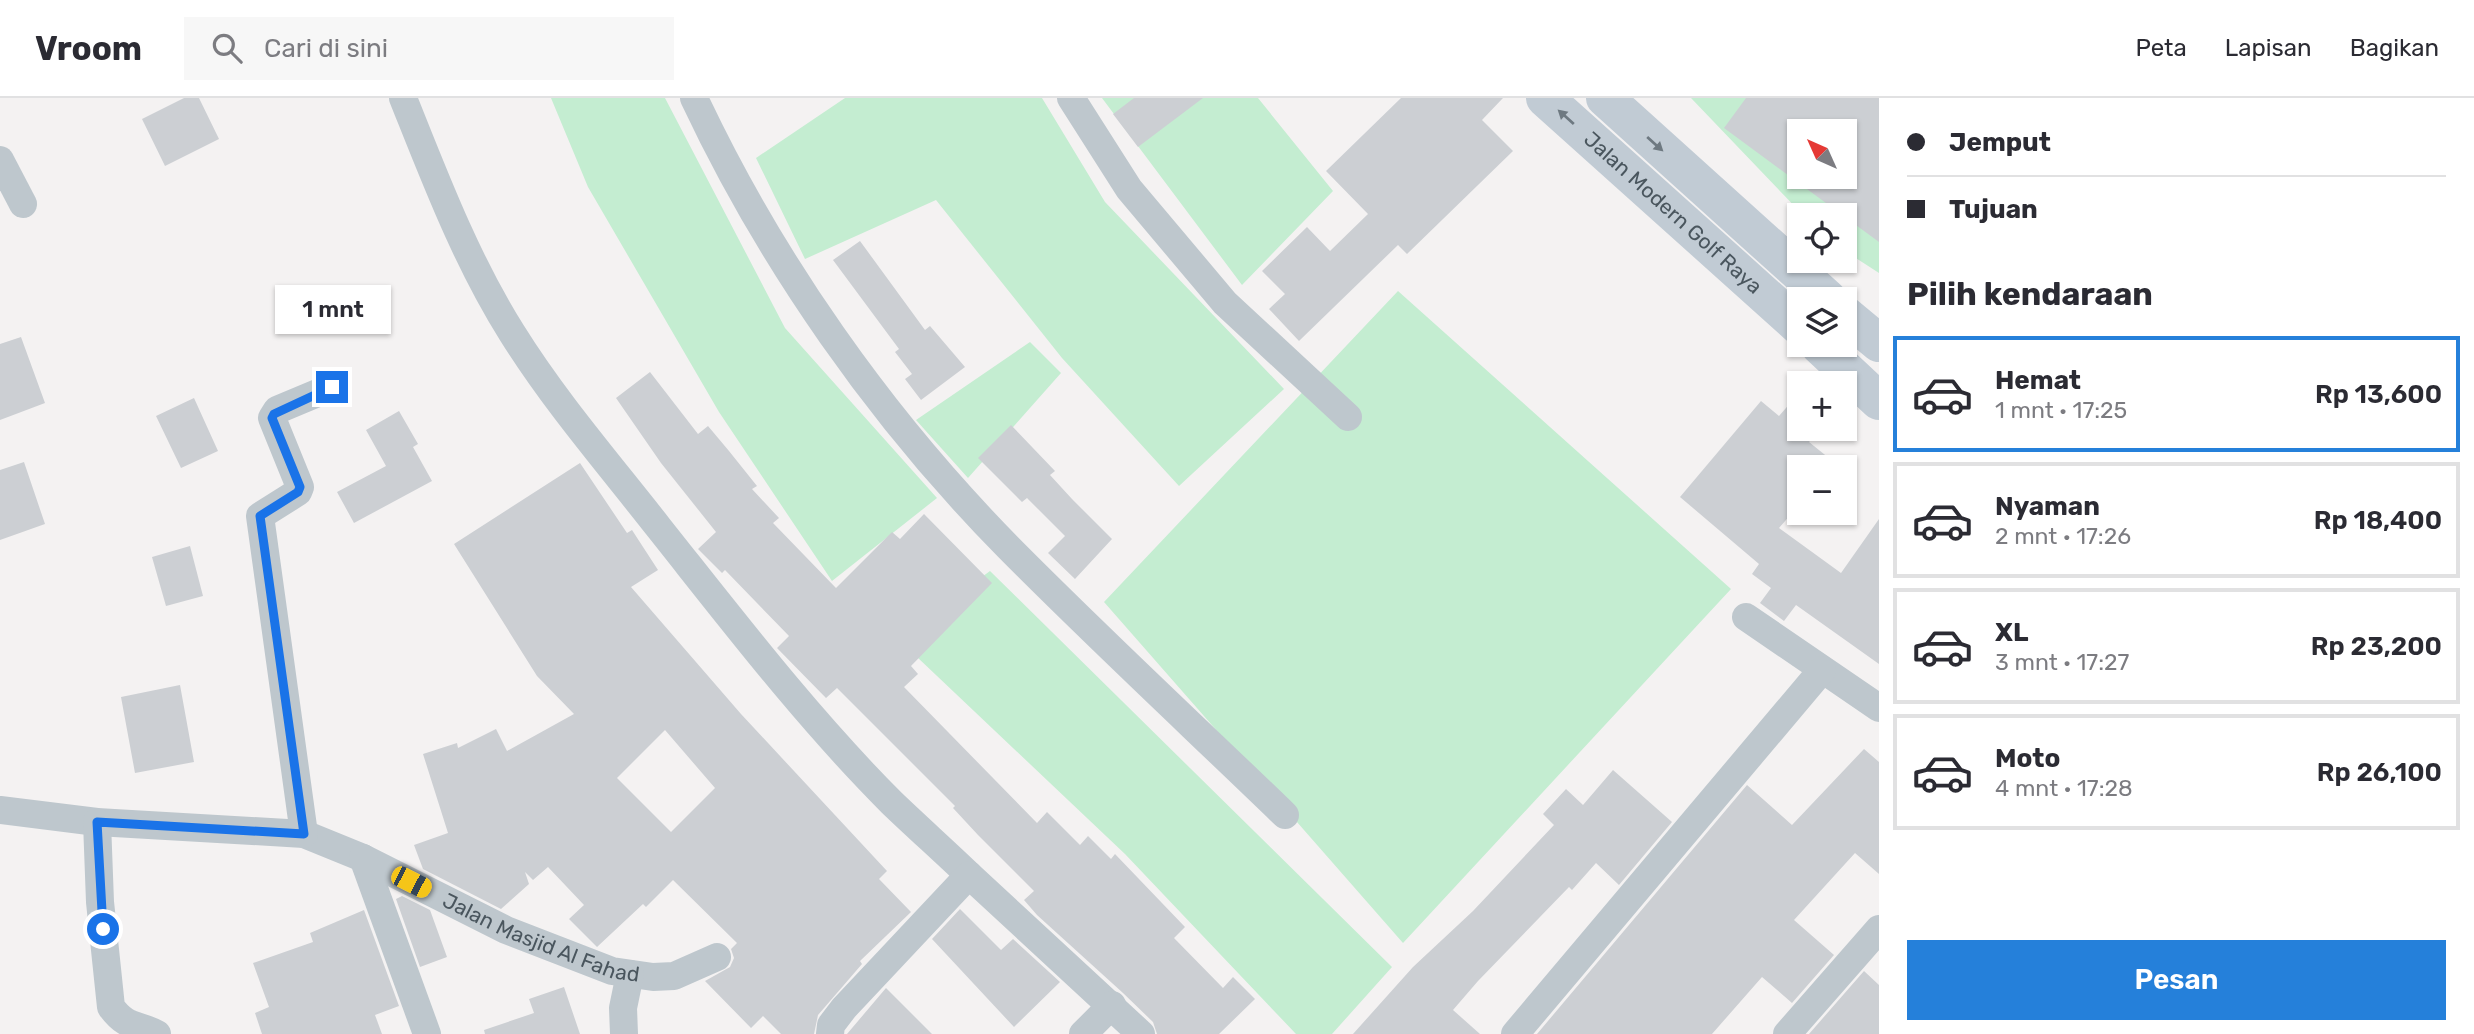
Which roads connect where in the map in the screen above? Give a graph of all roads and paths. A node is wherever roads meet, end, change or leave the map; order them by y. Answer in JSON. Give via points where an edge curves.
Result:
{"nodes":[{"id":1,"x":403,"y":98,"type":"edge"},
{"id":2,"x":694,"y":98,"type":"edge"},
{"id":3,"x":1071,"y":98,"type":"edge"},
{"id":4,"x":1545,"y":98,"type":"edge"},
{"id":5,"x":1605,"y":98,"type":"edge"},
{"id":6,"x":0,"y":160,"type":"edge"},
{"id":7,"x":23,"y":204,"type":"dead end"},
{"id":8,"x":1815,"y":287,"type":"edge"},
{"id":9,"x":1787,"y":315,"type":"edge"},
{"id":10,"x":1857,"y":325,"type":"edge"},
{"id":11,"x":1879,"y":343,"type":"edge"},
{"id":12,"x":1832,"y":357,"type":"edge"},
{"id":13,"x":332,"y":387,"type":"dead end"},
{"id":14,"x":1879,"y":401,"type":"edge"},
{"id":15,"x":1348,"y":417,"type":"dead end"},
{"id":16,"x":1746,"y":617,"type":"dead end"},
{"id":17,"x":1822,"y":670,"type":"junction"},
{"id":18,"x":1879,"y":708,"type":"edge"},
{"id":19,"x":0,"y":810,"type":"edge"},
{"id":20,"x":1286,"y":815,"type":"dead end"},
{"id":21,"x":97,"y":822,"type":"junction"},
{"id":22,"x":304,"y":834,"type":"junction"},
{"id":23,"x":363,"y":858,"type":"junction"},
{"id":24,"x":970,"y":875,"type":"junction"},
{"id":25,"x":1879,"y":929,"type":"edge"},
{"id":26,"x":717,"y":957,"type":"dead end"},
{"id":27,"x":630,"y":974,"type":"junction"},
{"id":28,"x":1112,"y":1006,"type":"junction"},
{"id":29,"x":157,"y":1034,"type":"edge"},
{"id":30,"x":427,"y":1034,"type":"edge"},
{"id":31,"x":624,"y":1034,"type":"edge"},
{"id":32,"x":830,"y":1034,"type":"edge"},
{"id":33,"x":1083,"y":1034,"type":"edge"},
{"id":34,"x":1141,"y":1034,"type":"edge"},
{"id":35,"x":1515,"y":1034,"type":"edge"},
{"id":36,"x":1787,"y":1034,"type":"edge"}],
"edges":[{"from":1,"to":24,"type":"street","via":[[444,201],[485,286],[560,403],[827,732],[891,802]]},
{"from":2,"to":20,"type":"street","via":[[736,182],[813,307],[902,427],[1006,545]]},
{"from":3,"to":15,"type":"street","via":[[1129,189],[1225,303]]},
{"from":9,"to":4,"type":"street","name":"Jalan Modern Golf Raya","one_way":true},
{"from":5,"to":8,"type":"street","name":"Jalan Modern Golf Raya","one_way":true},
{"from":6,"to":7,"type":"street"},
{"from":10,"to":11,"type":"street"},
{"from":12,"to":14,"type":"street"},
{"from":13,"to":22,"type":"street","via":[[274,414],[300,487],[260,516]]},
{"from":16,"to":17,"type":"street"},
{"from":17,"to":18,"type":"street"},
{"from":17,"to":35,"type":"street"},
{"from":19,"to":21,"type":"street","name":"Jalan Masjid Al Fahad"},
{"from":21,"to":22,"type":"street","name":"Jalan Masjid Al Fahad"},
{"from":21,"to":29,"type":"street","via":[[111,1007],[120,1020]]},
{"from":22,"to":23,"type":"street","name":"Jalan Masjid Al Fahad"},
{"from":23,"to":27,"type":"street","name":"Jalan Masjid Al Fahad","via":[[506,930],[591,964]]},
{"from":23,"to":30,"type":"street"},
{"from":24,"to":28,"type":"street"},
{"from":24,"to":32,"type":"street","via":[[844,1008]]},
{"from":25,"to":36,"type":"street"},
{"from":26,"to":27,"type":"street","name":"Jalan Masjid Al Fahad","via":[[674,976]]},
{"from":27,"to":31,"type":"street"},
{"from":28,"to":33,"type":"street"},
{"from":28,"to":34,"type":"street"}]}
